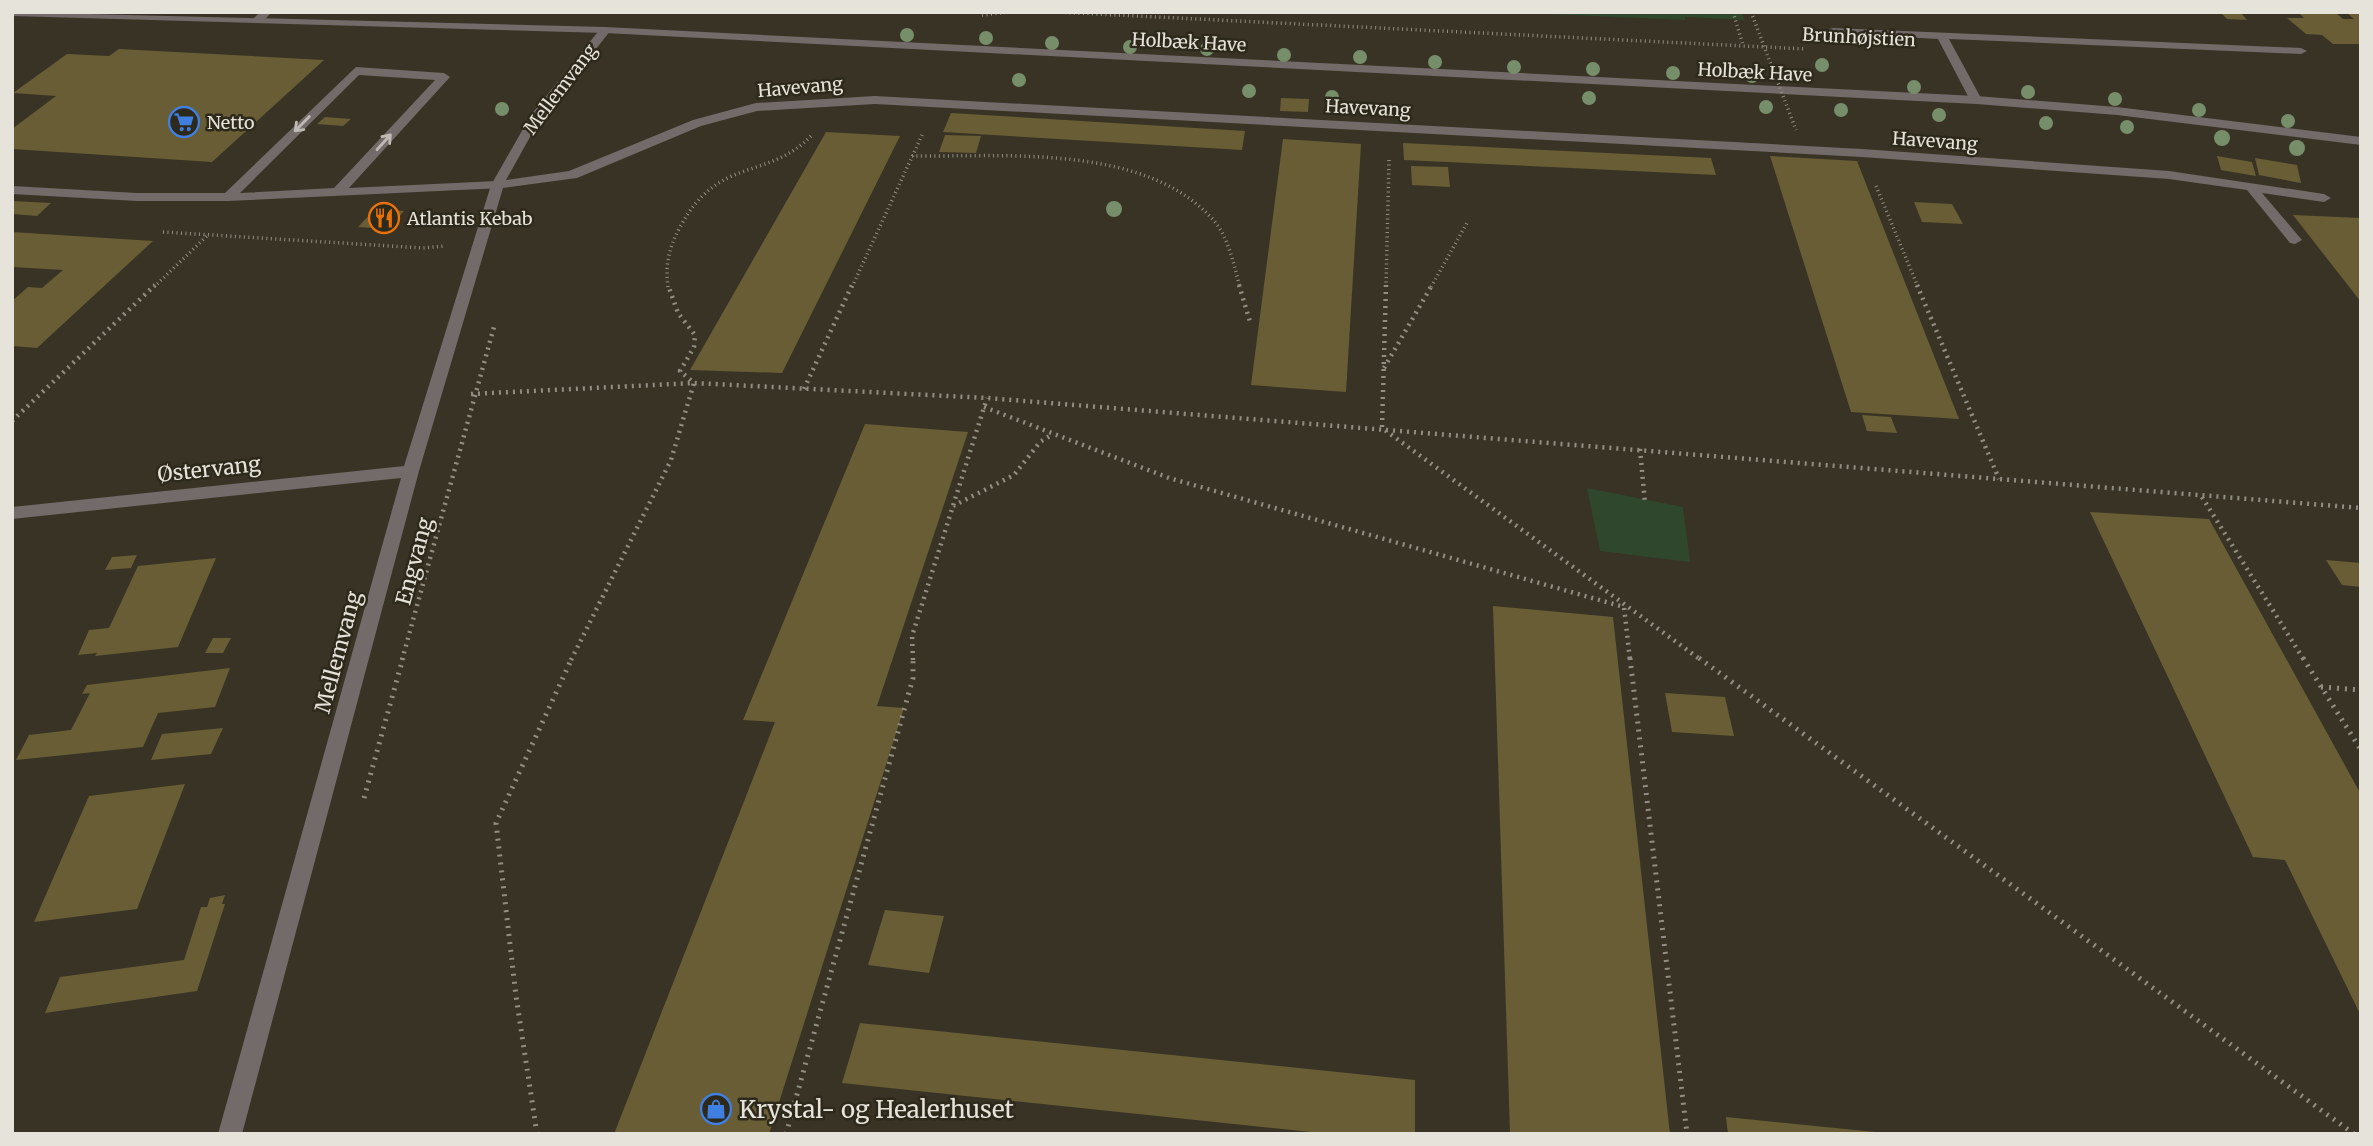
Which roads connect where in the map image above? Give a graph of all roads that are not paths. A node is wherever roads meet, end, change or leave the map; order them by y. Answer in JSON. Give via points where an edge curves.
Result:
{"nodes":[{"id":1,"x":12,"y":13,"type":"edge"},
{"id":2,"x":263,"y":15,"type":"edge"},
{"id":3,"x":605,"y":30,"type":"junction"},
{"id":4,"x":1833,"y":30,"type":"dead end"},
{"id":5,"x":1942,"y":36,"type":"junction"},
{"id":6,"x":2301,"y":51,"type":"dead end"},
{"id":7,"x":1976,"y":100,"type":"junction"},
{"id":8,"x":2361,"y":141,"type":"edge"},
{"id":9,"x":497,"y":185,"type":"junction"},
{"id":10,"x":2249,"y":185,"type":"junction"},
{"id":11,"x":12,"y":190,"type":"edge"},
{"id":12,"x":338,"y":192,"type":"junction"},
{"id":13,"x":228,"y":197,"type":"junction"},
{"id":14,"x":2325,"y":198,"type":"dead end"},
{"id":15,"x":2295,"y":240,"type":"dead end"},
{"id":16,"x":411,"y":471,"type":"junction"},
{"id":17,"x":12,"y":513,"type":"edge"},
{"id":18,"x":230,"y":1134,"type":"edge"}],
"edges":[{"from":1,"to":2,"type":"street","name":"Holbæk Have"},
{"from":2,"to":3,"type":"street","name":"Holbæk Have"},
{"from":3,"to":7,"type":"street","name":"Holbæk Have"},
{"from":3,"to":9,"type":"street","name":"Mellemvang","via":[[535,118]]},
{"from":4,"to":5,"type":"street"},
{"from":5,"to":6,"type":"street"},
{"from":5,"to":7,"type":"street"},
{"from":7,"to":8,"type":"street","name":"Holbæk Have","via":[[2106,110]]},
{"from":9,"to":10,"type":"street","name":"Havevang","via":[[572,176],[697,123],[756,107],[821,101],[936,103],[1862,153]]},
{"from":9,"to":12,"type":"street"},
{"from":9,"to":16,"type":"street","name":"Mellemvang"},
{"from":10,"to":14,"type":"street","name":"Havevang"},
{"from":10,"to":15,"type":"street"},
{"from":11,"to":13,"type":"street"},
{"from":12,"to":13,"type":"street"},
{"from":12,"to":13,"type":"street","one_way":true,"via":[[444,77],[356,71]]},
{"from":16,"to":17,"type":"street","name":"Østervang"},
{"from":16,"to":18,"type":"street","name":"Mellemvang"}]}
